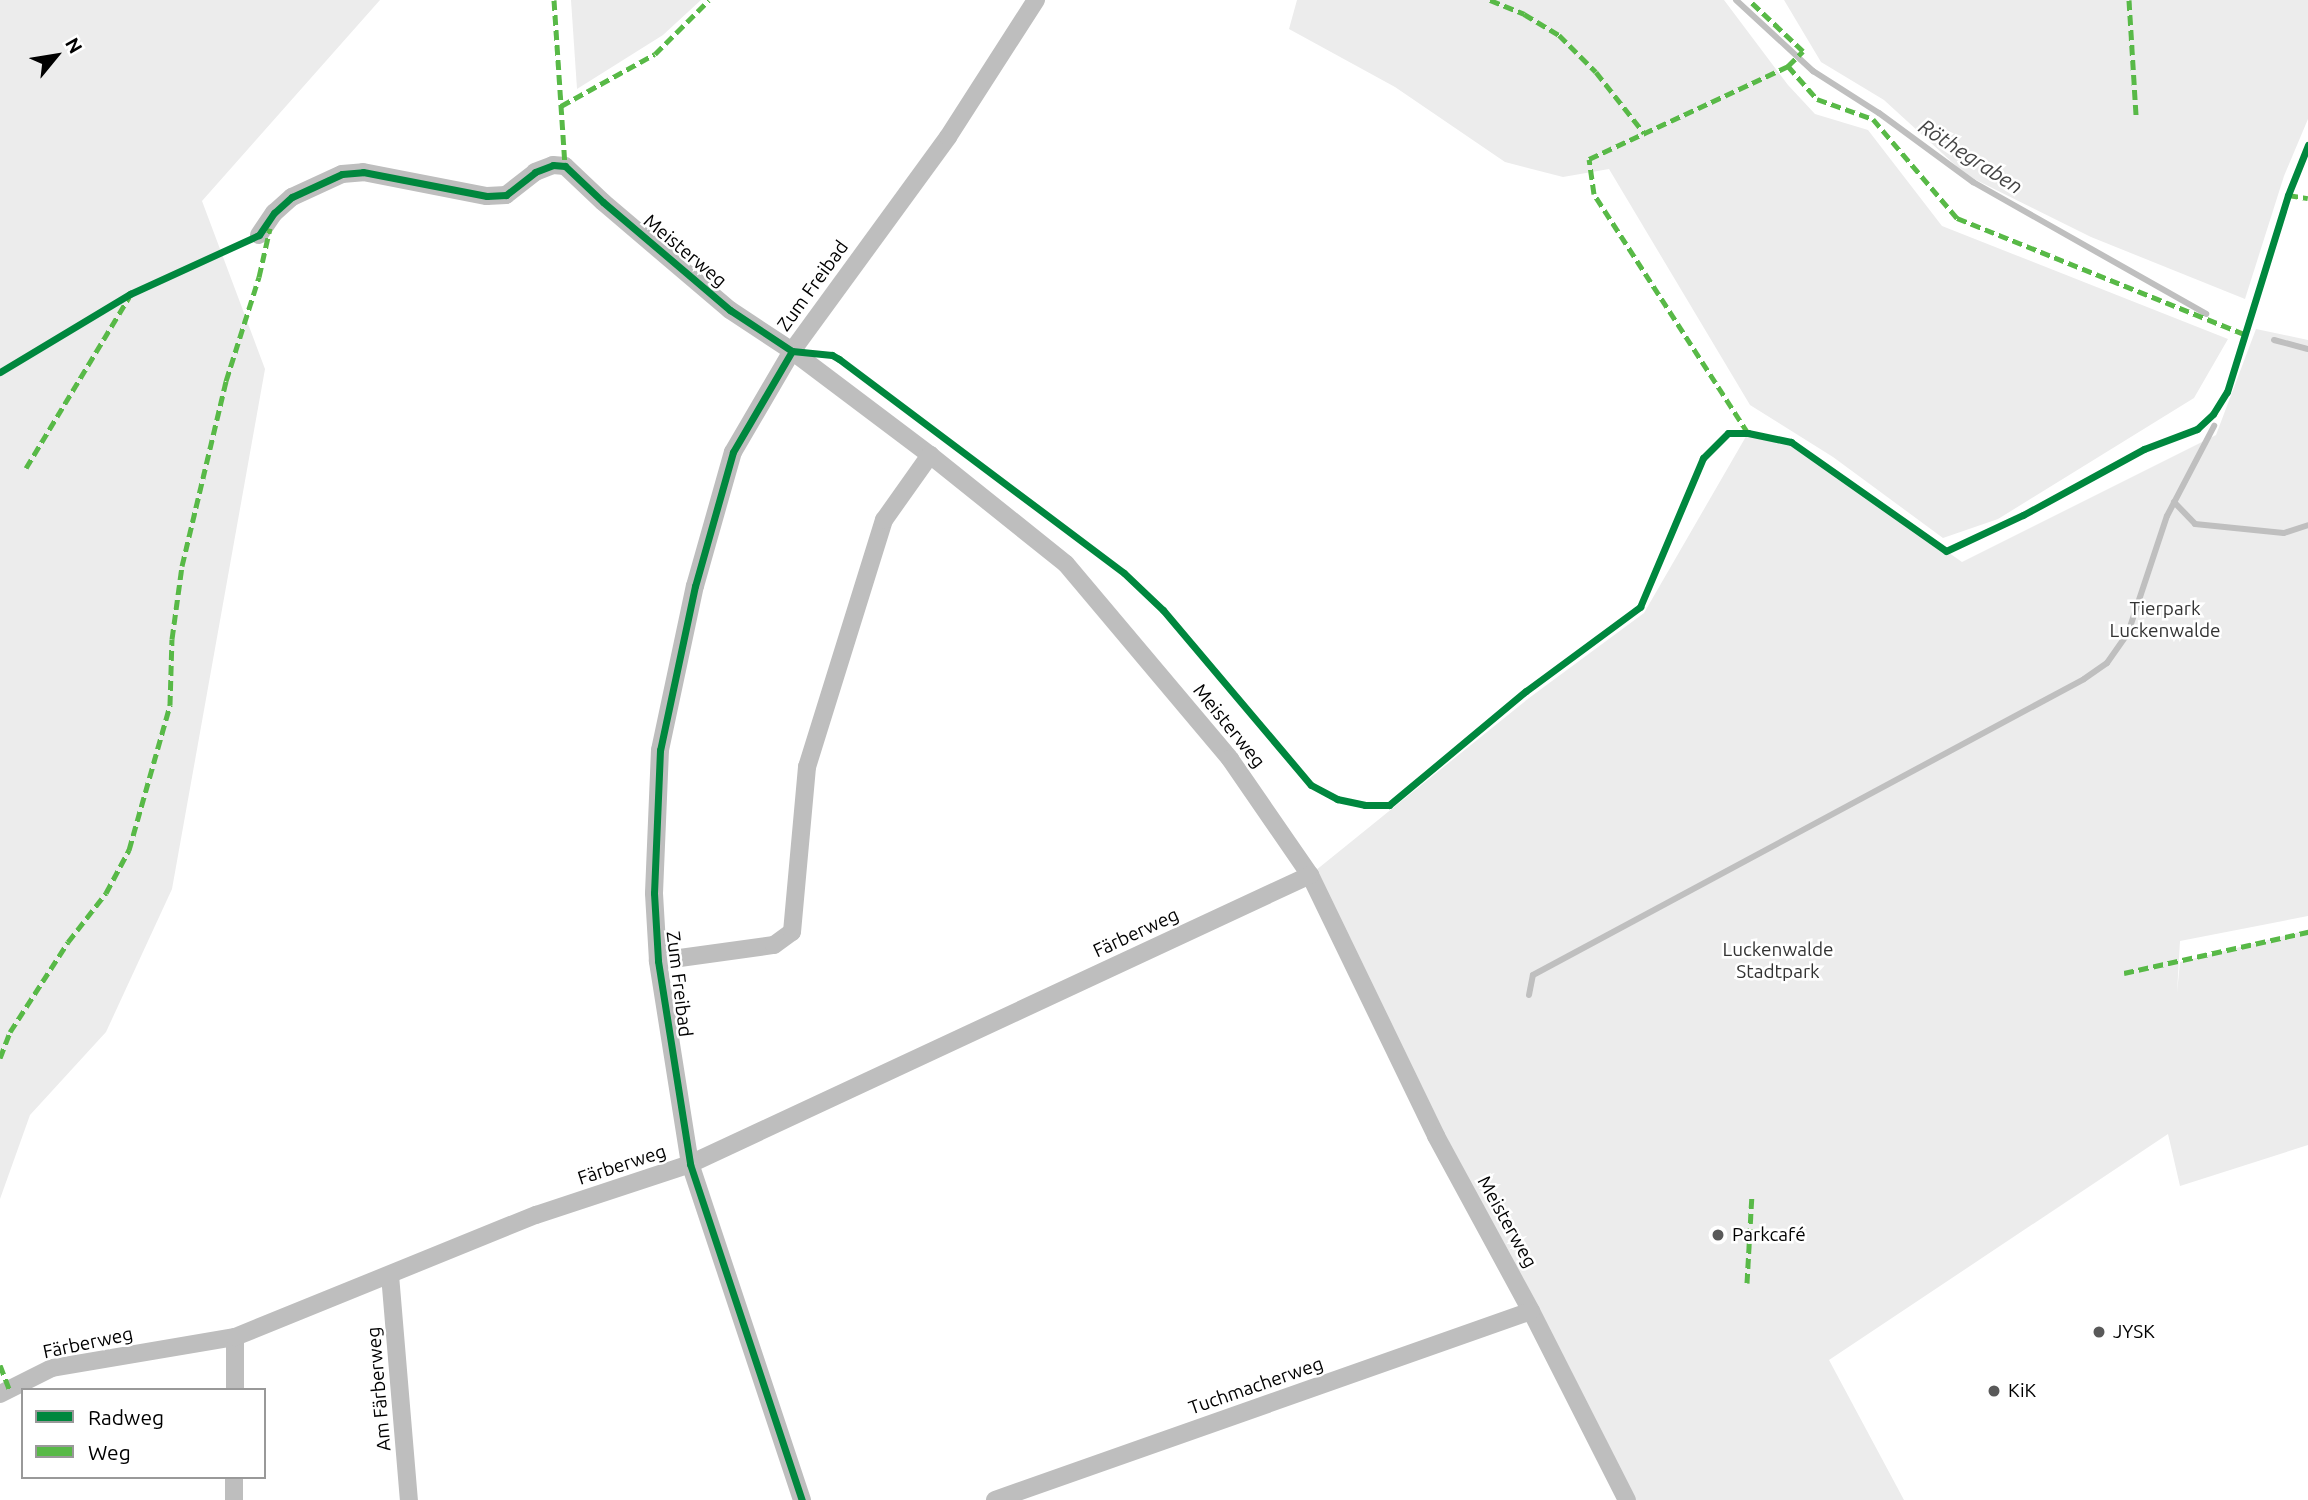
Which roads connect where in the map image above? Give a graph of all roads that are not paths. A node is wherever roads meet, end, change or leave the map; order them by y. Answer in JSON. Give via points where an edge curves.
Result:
{"nodes":[{"id":1,"x":1036,"y":0,"type":"edge"},
{"id":2,"x":259,"y":235,"type":"dead end"},
{"id":3,"x":792,"y":351,"type":"junction"},
{"id":4,"x":930,"y":455,"type":"junction"},
{"id":5,"x":1310,"y":875,"type":"junction"},
{"id":6,"x":657,"y":961,"type":"junction"},
{"id":7,"x":690,"y":1164,"type":"junction"},
{"id":8,"x":390,"y":1275,"type":"junction"},
{"id":9,"x":1531,"y":1311,"type":"junction"},
{"id":10,"x":235,"y":1337,"type":"junction"},
{"id":11,"x":235,"y":1388,"type":"edge"},
{"id":12,"x":0,"y":1394,"type":"edge"},
{"id":13,"x":234,"y":1479,"type":"edge"},
{"id":14,"x":234,"y":1500,"type":"edge"},
{"id":15,"x":410,"y":1500,"type":"edge"},
{"id":16,"x":802,"y":1500,"type":"edge"},
{"id":17,"x":995,"y":1500,"type":"edge"},
{"id":18,"x":1627,"y":1500,"type":"edge"}],
"edges":[{"from":1,"to":3,"type":"street","name":"Zum Freibad","via":[[948,137]]},
{"from":2,"to":3,"type":"street","name":"Meisterweg","via":[[292,197],[342,174],[363,173],[487,196],[506,195],[553,164],[565,166],[730,310]]},
{"from":3,"to":4,"type":"street","name":"Meisterweg"},
{"from":3,"to":6,"type":"street","name":"Zum Freibad","via":[[733,452],[695,586],[660,750],[654,893]]},
{"from":4,"to":5,"type":"street","name":"Meisterweg","via":[[1066,564],[1230,759]]},
{"from":4,"to":6,"type":"street","name":"Zum Freibad","via":[[884,520],[807,767],[792,932],[774,945]]},
{"from":5,"to":7,"type":"street","name":"Färberweg"},
{"from":5,"to":9,"type":"street","name":"Meisterweg","via":[[1436,1136]]},
{"from":6,"to":7,"type":"street","name":"Zum Freibad"},
{"from":7,"to":8,"type":"street","name":"Färberweg","via":[[536,1215]]},
{"from":7,"to":16,"type":"street","name":"Zum Freibad"},
{"from":8,"to":10,"type":"street","name":"Färberweg"},
{"from":8,"to":15,"type":"street","name":"Am Färberweg"},
{"from":9,"to":17,"type":"street","name":"Tuchmacherweg"},
{"from":9,"to":18,"type":"street","name":"Meisterweg"},
{"from":10,"to":11,"type":"street"},
{"from":10,"to":12,"type":"street","name":"Färberweg","via":[[52,1368]]},
{"from":13,"to":14,"type":"street"}]}
